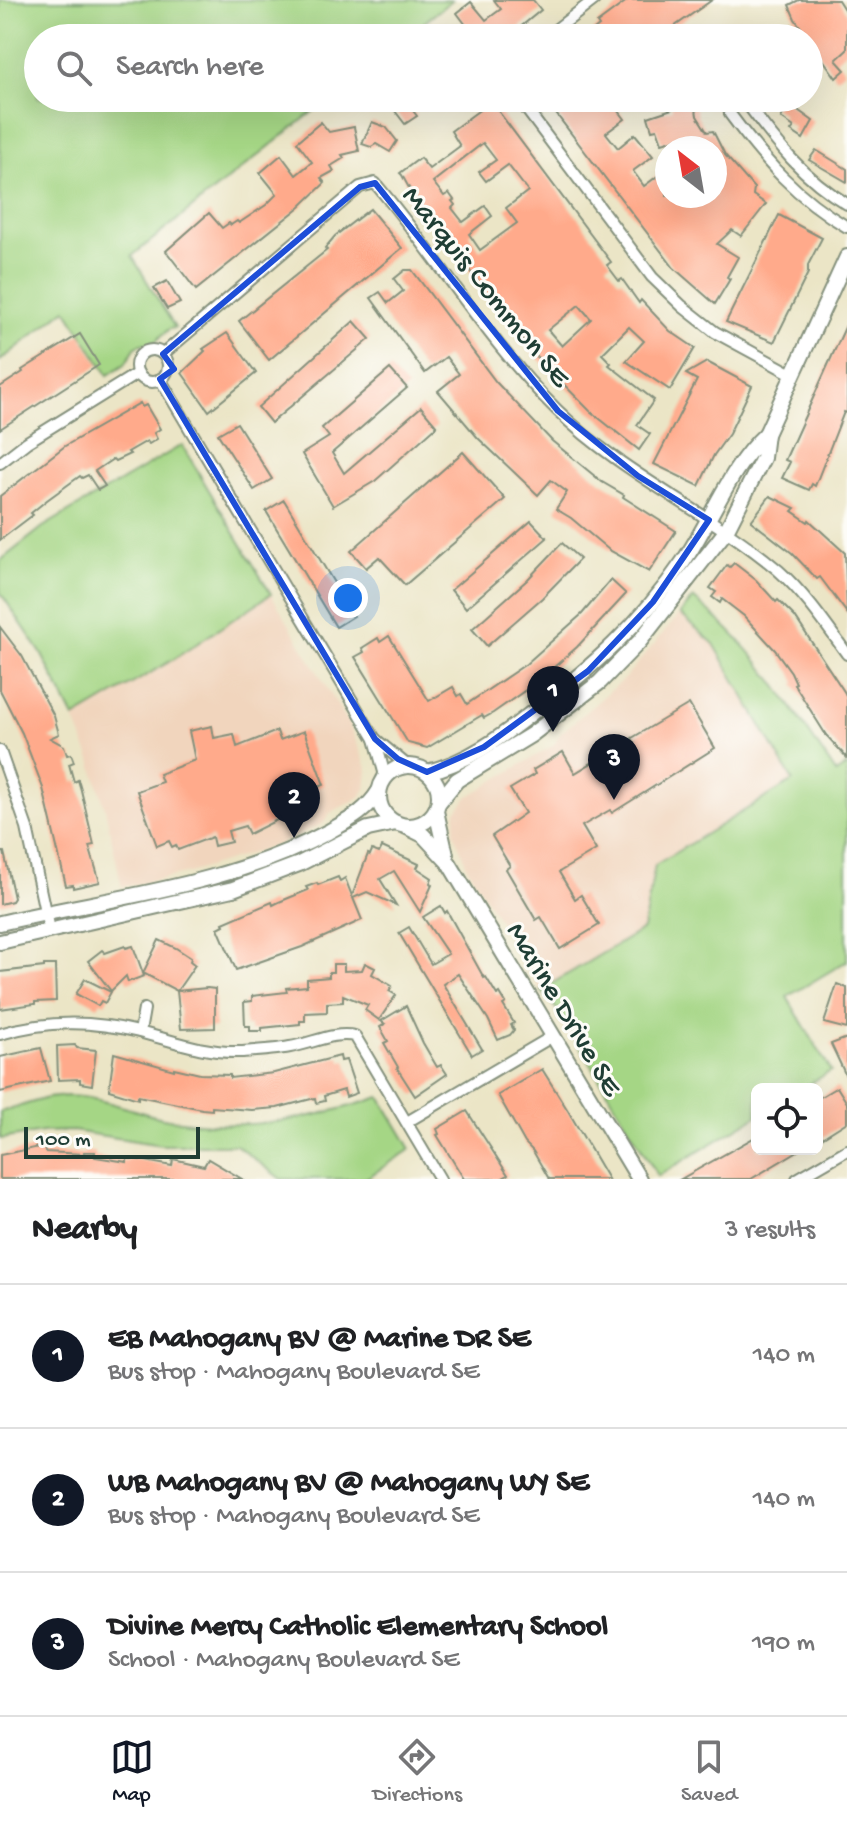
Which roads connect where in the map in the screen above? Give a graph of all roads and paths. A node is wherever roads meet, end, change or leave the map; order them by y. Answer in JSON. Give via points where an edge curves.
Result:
{"nodes":[{"id":1,"x":594,"y":0,"type":"edge"},
{"id":2,"x":563,"y":24,"type":"edge"},
{"id":3,"x":528,"y":112,"type":"edge"},
{"id":4,"x":730,"y":112,"type":"edge"},
{"id":5,"x":754,"y":112,"type":"edge"},
{"id":6,"x":847,"y":204,"type":"edge"},
{"id":7,"x":847,"y":227,"type":"edge"},
{"id":8,"x":847,"y":257,"type":"edge"},
{"id":9,"x":163,"y":354,"type":"junction"},
{"id":10,"x":138,"y":373,"type":"junction"},
{"id":11,"x":792,"y":374,"type":"junction"},
{"id":12,"x":160,"y":379,"type":"junction"},
{"id":13,"x":766,"y":434,"type":"junction"},
{"id":14,"x":0,"y":463,"type":"edge"},
{"id":15,"x":709,"y":520,"type":"junction"},
{"id":16,"x":726,"y":531,"type":"junction"},
{"id":17,"x":847,"y":654,"type":"edge"},
{"id":18,"x":375,"y":739,"type":"junction"},
{"id":19,"x":0,"y":751,"type":"edge"},
{"id":20,"x":408,"y":766,"type":"junction"},
{"id":21,"x":427,"y":772,"type":"junction"},
{"id":22,"x":381,"y":786,"type":"junction"},
{"id":23,"x":437,"y":807,"type":"junction"},
{"id":24,"x":401,"y":825,"type":"junction"},
{"id":25,"x":449,"y":863,"type":"junction"},
{"id":26,"x":45,"y":913,"type":"junction"},
{"id":27,"x":0,"y":923,"type":"edge"},
{"id":28,"x":49,"y":930,"type":"junction"},
{"id":29,"x":0,"y":942,"type":"edge"},
{"id":30,"x":144,"y":1009,"type":"dead end"},
{"id":31,"x":140,"y":1032,"type":"junction"},
{"id":32,"x":0,"y":1034,"type":"edge"},
{"id":33,"x":553,"y":1036,"type":"junction"},
{"id":34,"x":407,"y":1122,"type":"junction"},
{"id":35,"x":847,"y":1150,"type":"edge"},
{"id":36,"x":440,"y":1179,"type":"edge"},
{"id":37,"x":639,"y":1179,"type":"edge"},
{"id":38,"x":797,"y":1179,"type":"edge"}],
"edges":[{"from":1,"to":2,"type":"street"},
{"from":3,"to":11,"type":"street","via":[[652,277],[715,332]]},
{"from":4,"to":7,"type":"street","via":[[769,165],[816,209]]},
{"from":5,"to":6,"type":"street","via":[[797,168]]},
{"from":8,"to":11,"type":"street"},
{"from":9,"to":10,"type":"street","via":[[145,352],[138,359]]},
{"from":9,"to":12,"type":"street","via":[[168,368]]},
{"from":9,"to":15,"type":"street","name":"Marquis Common SE","via":[[360,187],[375,183],[509,358],[558,411],[638,476]]},
{"from":10,"to":12,"type":"street","via":[[145,380]]},
{"from":10,"to":14,"type":"street"},
{"from":11,"to":13,"type":"street"},
{"from":12,"to":18,"type":"street"},
{"from":13,"to":15,"type":"street","via":[[747,451]]},
{"from":13,"to":16,"type":"street","via":[[763,458]]},
{"from":15,"to":16,"type":"street"},
{"from":15,"to":21,"type":"street","via":[[653,602],[588,671],[484,747]]},
{"from":16,"to":17,"type":"street","via":[[797,589]]},
{"from":16,"to":23,"type":"street","via":[[664,613],[600,682],[531,735],[457,780]]},
{"from":18,"to":20,"type":"street"},
{"from":18,"to":22,"type":"street","via":[[384,772]]},
{"from":19,"to":26,"type":"street","via":[[27,828]]},
{"from":20,"to":21,"type":"street"},
{"from":20,"to":22,"type":"street","via":[[398,768]]},
{"from":21,"to":23,"type":"street","via":[[438,785]]},
{"from":22,"to":24,"type":"street","via":[[381,807]]},
{"from":22,"to":26,"type":"street","via":[[371,805],[336,827],[237,871]]},
{"from":23,"to":24,"type":"street","via":[[423,823]]},
{"from":23,"to":25,"type":"street","name":"Marine Drive SE"},
{"from":24,"to":25,"type":"street","name":"Marine Drive SE","via":[[423,835]]},
{"from":24,"to":28,"type":"street","via":[[368,829],[233,889]]},
{"from":25,"to":33,"type":"street","name":"Marine Drive SE"},
{"from":26,"to":27,"type":"street"},
{"from":26,"to":28,"type":"street"},
{"from":28,"to":29,"type":"street"},
{"from":30,"to":31,"type":"street"},
{"from":31,"to":32,"type":"street","via":[[57,1022]]},
{"from":31,"to":34,"type":"street","via":[[194,1049],[240,1052],[289,1048],[344,1033],[355,1036]]},
{"from":33,"to":34,"type":"street"},
{"from":33,"to":37,"type":"street","name":"Marine Drive SE"},
{"from":34,"to":36,"type":"street"},
{"from":35,"to":38,"type":"street"}]}
